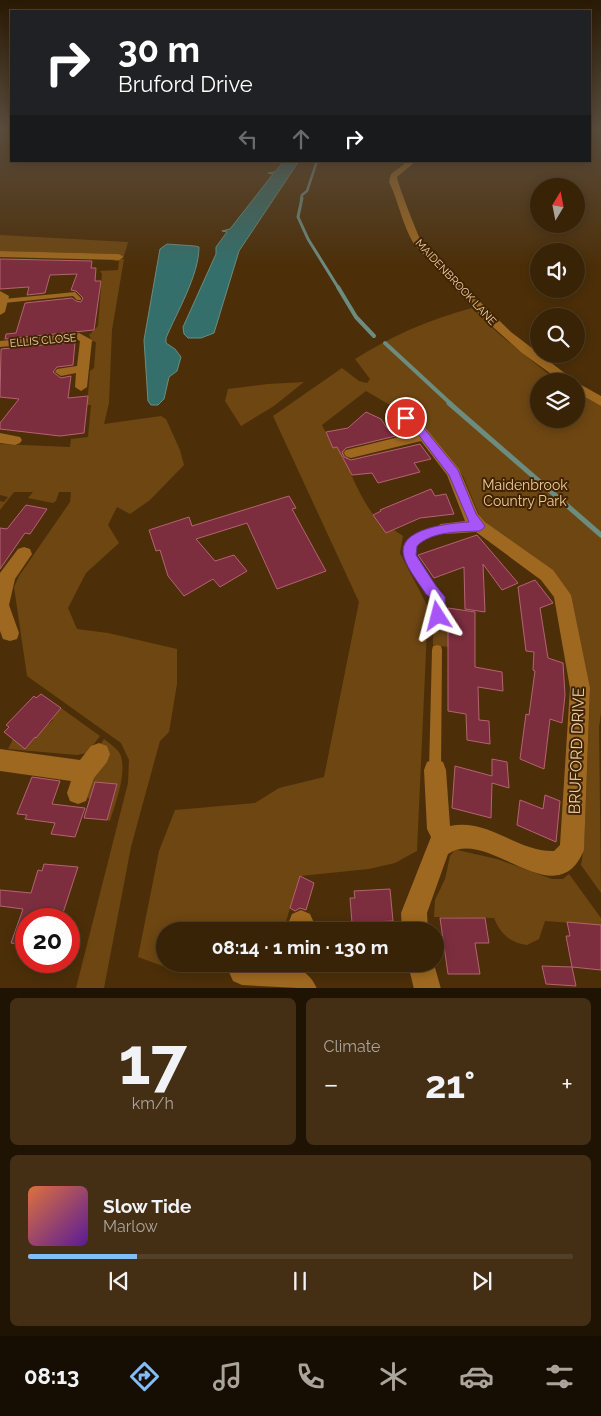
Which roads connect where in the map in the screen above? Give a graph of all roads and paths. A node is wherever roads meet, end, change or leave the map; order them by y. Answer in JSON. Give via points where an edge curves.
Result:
{"nodes":[{"id":1,"x":395,"y":175,"type":"edge"},
{"id":2,"x":0,"y":254,"type":"edge"},
{"id":3,"x":119,"y":257,"type":"dead end"},
{"id":4,"x":2,"y":297,"type":"edge"},
{"id":5,"x":79,"y":299,"type":"dead end"},
{"id":6,"x":0,"y":312,"type":"edge"},
{"id":7,"x":0,"y":344,"type":"edge"},
{"id":8,"x":83,"y":369,"type":"junction"},
{"id":9,"x":62,"y":372,"type":"dead end"},
{"id":10,"x":557,"y":373,"type":"edge"},
{"id":11,"x":82,"y":387,"type":"dead end"},
{"id":12,"x":585,"y":392,"type":"edge"},
{"id":13,"x":601,"y":402,"type":"edge"},
{"id":14,"x":406,"y":418,"type":"dead end"},
{"id":15,"x":424,"y":436,"type":"junction"},
{"id":16,"x":0,"y":438,"type":"edge"},
{"id":17,"x":15,"y":440,"type":"dead end"},
{"id":18,"x":351,"y":453,"type":"dead end"},
{"id":19,"x":479,"y":526,"type":"junction"},
{"id":20,"x":446,"y":528,"type":"joint"},
{"id":21,"x":24,"y":554,"type":"dead end"},
{"id":22,"x":0,"y":605,"type":"edge"},
{"id":23,"x":438,"y":616,"type":"dead end"},
{"id":24,"x":10,"y":633,"type":"dead end"},
{"id":25,"x":437,"y":650,"type":"dead end"},
{"id":26,"x":99,"y":754,"type":"dead end"},
{"id":27,"x":0,"y":760,"type":"edge"},
{"id":28,"x":435,"y":770,"type":"joint"},
{"id":29,"x":85,"y":772,"type":"junction"},
{"id":30,"x":78,"y":793,"type":"dead end"},
{"id":31,"x":446,"y":839,"type":"junction"},
{"id":32,"x":414,"y":922,"type":"edge"},
{"id":33,"x":274,"y":972,"type":"edge"},
{"id":34,"x":423,"y":972,"type":"edge"},
{"id":35,"x":292,"y":975,"type":"edge"},
{"id":36,"x":428,"y":988,"type":"edge"}],
"edges":[{"from":1,"to":10,"type":"street","name":"MAIDENBROOK LANE","via":[[393,182],[417,242],[492,322]]},
{"from":2,"to":3,"type":"street","via":[[104,260]]},
{"from":4,"to":5,"type":"lane","via":[[75,294]]},
{"from":4,"to":6,"type":"street"},
{"from":7,"to":8,"type":"street","name":"ELLIS CLOSE","via":[[82,337],[86,340]]},
{"from":8,"to":9,"type":"street"},
{"from":8,"to":11,"type":"street","name":"ELLIS CLOSE"},
{"from":12,"to":13,"type":"street"},
{"from":14,"to":15,"type":"street","name":"BRUFORD DRIVE"},
{"from":15,"to":18,"type":"street"},
{"from":15,"to":19,"type":"street","name":"BRUFORD DRIVE","via":[[454,473],[471,516]]},
{"from":16,"to":17,"type":"street"},
{"from":19,"to":20,"type":"street"},
{"from":19,"to":31,"type":"street","name":"BRUFORD DRIVE","via":[[547,575],[562,595],[580,688],[572,850],[556,863],[544,863],[488,841],[459,835]]},
{"from":20,"to":23,"type":"lane","via":[[416,539],[410,550],[410,556],[439,597]]},
{"from":21,"to":22,"type":"street","via":[[7,576]]},
{"from":22,"to":24,"type":"street"},
{"from":25,"to":28,"type":"lane"},
{"from":26,"to":29,"type":"street"},
{"from":27,"to":29,"type":"street"},
{"from":28,"to":31,"type":"street","via":[[438,829]]},
{"from":29,"to":30,"type":"street"},
{"from":31,"to":32,"type":"street","via":[[439,846],[414,913]]},
{"from":33,"to":35,"type":"street"},
{"from":34,"to":36,"type":"street"}]}
